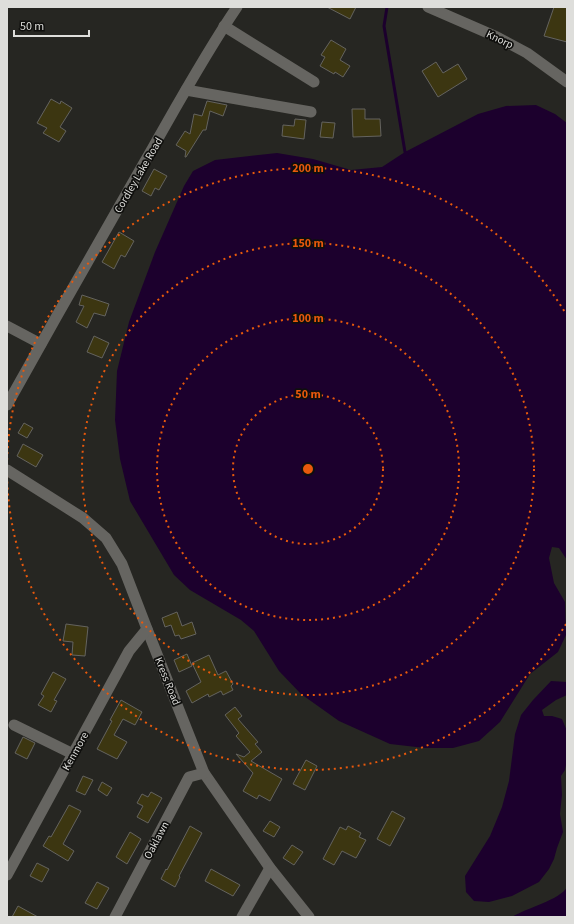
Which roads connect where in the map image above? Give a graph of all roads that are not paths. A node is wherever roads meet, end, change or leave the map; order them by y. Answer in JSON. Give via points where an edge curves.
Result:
{"nodes":[{"id":1,"x":237,"y":7,"type":"edge"},
{"id":2,"x":428,"y":7,"type":"edge"},
{"id":3,"x":224,"y":26,"type":"junction"},
{"id":4,"x":314,"y":82,"type":"dead end"},
{"id":5,"x":567,"y":82,"type":"edge"},
{"id":6,"x":186,"y":90,"type":"junction"},
{"id":7,"x":311,"y":112,"type":"dead end"},
{"id":8,"x":7,"y":326,"type":"edge"},
{"id":9,"x":41,"y":344,"type":"junction"},
{"id":10,"x":7,"y":405,"type":"edge"},
{"id":11,"x":7,"y":470,"type":"edge"},
{"id":12,"x":147,"y":629,"type":"junction"},
{"id":13,"x":14,"y":725,"type":"dead end"},
{"id":14,"x":73,"y":754,"type":"junction"},
{"id":15,"x":204,"y":772,"type":"junction"},
{"id":16,"x":270,"y":868,"type":"junction"},
{"id":17,"x":7,"y":875,"type":"edge"},
{"id":18,"x":115,"y":917,"type":"edge"},
{"id":19,"x":242,"y":917,"type":"edge"},
{"id":20,"x":309,"y":917,"type":"edge"}],
"edges":[{"from":1,"to":3,"type":"street","name":"Cordley Lake Road"},
{"from":2,"to":5,"type":"street","name":"Knorp","via":[[527,53]]},
{"from":3,"to":4,"type":"street"},
{"from":3,"to":6,"type":"street","name":"Cordley Lake Road"},
{"from":6,"to":7,"type":"street"},
{"from":6,"to":9,"type":"street","name":"Cordley Lake Road"},
{"from":8,"to":9,"type":"street"},
{"from":9,"to":10,"type":"street","name":"Cordley Lake Road"},
{"from":11,"to":12,"type":"street","name":"Kress Road","via":[[83,518],[106,538],[122,564]]},
{"from":12,"to":14,"type":"street","name":"Kenmore","via":[[130,651]]},
{"from":12,"to":15,"type":"street","name":"Kress Road"},
{"from":13,"to":14,"type":"street"},
{"from":14,"to":17,"type":"street","name":"Kenmore"},
{"from":15,"to":16,"type":"street","name":"Kress Road"},
{"from":15,"to":18,"type":"street","name":"Oaklawn","via":[[189,777]]},
{"from":16,"to":19,"type":"street"},
{"from":16,"to":20,"type":"street","name":"Kress Road"}]}
